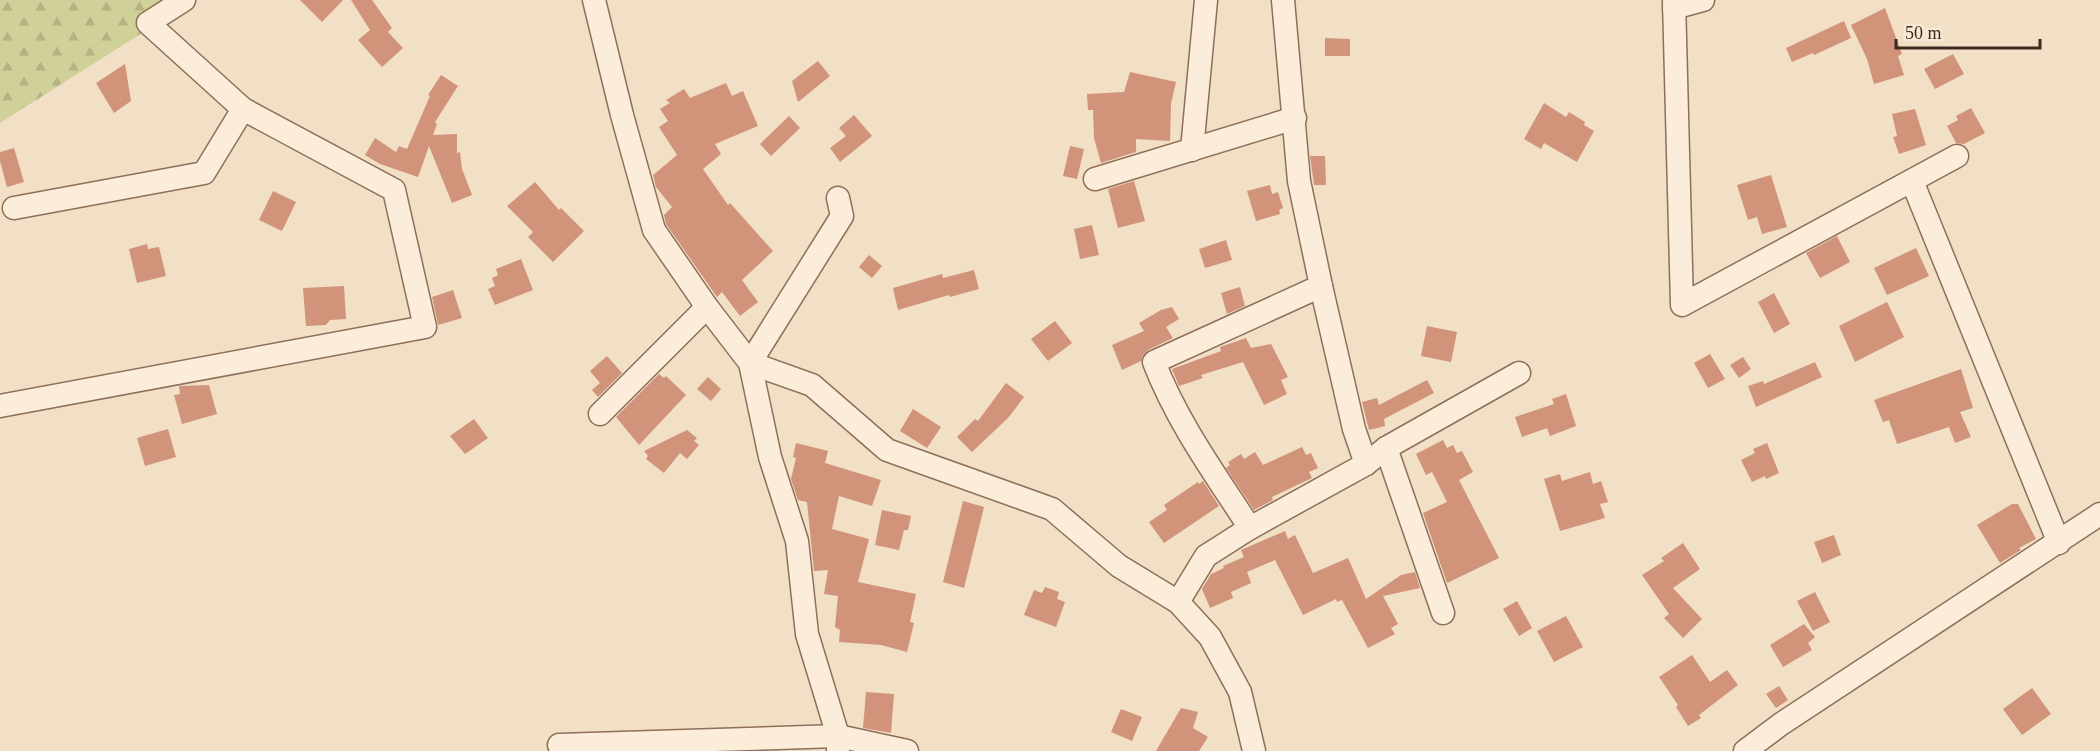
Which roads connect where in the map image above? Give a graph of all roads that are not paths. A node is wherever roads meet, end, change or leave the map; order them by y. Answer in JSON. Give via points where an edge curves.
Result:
{"nodes":[{"id":1,"x":184,"y":0,"type":"edge"},
{"id":2,"x":594,"y":0,"type":"edge"},
{"id":3,"x":1206,"y":0,"type":"edge"},
{"id":4,"x":1282,"y":0,"type":"edge"},
{"id":5,"x":1703,"y":0,"type":"edge"},
{"id":6,"x":1674,"y":4,"type":"edge"},
{"id":7,"x":243,"y":109,"type":"junction"},
{"id":8,"x":1295,"y":118,"type":"junction"},
{"id":9,"x":1192,"y":150,"type":"junction"},
{"id":10,"x":1957,"y":156,"type":"dead end"},
{"id":11,"x":1095,"y":179,"type":"dead end"},
{"id":12,"x":1912,"y":181,"type":"junction"},
{"id":13,"x":838,"y":198,"type":"dead end"},
{"id":14,"x":14,"y":208,"type":"dead end"},
{"id":15,"x":1321,"y":286,"type":"junction"},
{"id":16,"x":707,"y":307,"type":"junction"},
{"id":17,"x":750,"y":363,"type":"junction"},
{"id":18,"x":1519,"y":373,"type":"dead end"},
{"id":19,"x":0,"y":406,"type":"edge"},
{"id":20,"x":600,"y":414,"type":"dead end"},
{"id":21,"x":1386,"y":448,"type":"junction"},
{"id":22,"x":1366,"y":464,"type":"junction"},
{"id":23,"x":2100,"y":514,"type":"edge"},
{"id":24,"x":1250,"y":528,"type":"junction"},
{"id":25,"x":2059,"y":543,"type":"junction"},
{"id":26,"x":1178,"y":602,"type":"junction"},
{"id":27,"x":1443,"y":613,"type":"dead end"},
{"id":28,"x":838,"y":743,"type":"edge"},
{"id":29,"x":559,"y":745,"type":"dead end"},
{"id":30,"x":907,"y":751,"type":"edge"},
{"id":31,"x":1254,"y":751,"type":"edge"},
{"id":32,"x":1745,"y":751,"type":"edge"}],
"edges":[{"from":1,"to":7,"type":"street","via":[[148,23]]},
{"from":2,"to":16,"type":"street","via":[[654,230]]},
{"from":3,"to":9,"type":"street"},
{"from":4,"to":8,"type":"street"},
{"from":5,"to":6,"type":"street"},
{"from":6,"to":12,"type":"street","via":[[1683,305]]},
{"from":7,"to":14,"type":"street","via":[[204,173]]},
{"from":7,"to":19,"type":"street","via":[[394,190],[425,327]]},
{"from":8,"to":9,"type":"street"},
{"from":8,"to":15,"type":"street","via":[[1299,181]]},
{"from":9,"to":11,"type":"street"},
{"from":10,"to":12,"type":"street"},
{"from":12,"to":25,"type":"street"},
{"from":13,"to":17,"type":"street","via":[[842,216]]},
{"from":15,"to":22,"type":"street","via":[[1354,429]]},
{"from":15,"to":24,"type":"street","via":[[1154,362],[1188,431]]},
{"from":16,"to":17,"type":"street"},
{"from":16,"to":20,"type":"street"},
{"from":17,"to":26,"type":"street","via":[[812,385],[886,450],[1052,509],[1119,566]]},
{"from":17,"to":28,"type":"street","via":[[770,457],[797,541],[807,634]]},
{"from":18,"to":21,"type":"street"},
{"from":21,"to":22,"type":"street"},
{"from":21,"to":27,"type":"street"},
{"from":22,"to":24,"type":"street"},
{"from":23,"to":25,"type":"street"},
{"from":24,"to":26,"type":"street","via":[[1206,556]]},
{"from":25,"to":32,"type":"street"},
{"from":26,"to":31,"type":"street","via":[[1210,637],[1240,692]]},
{"from":28,"to":29,"type":"street"},
{"from":28,"to":30,"type":"street"}]}
